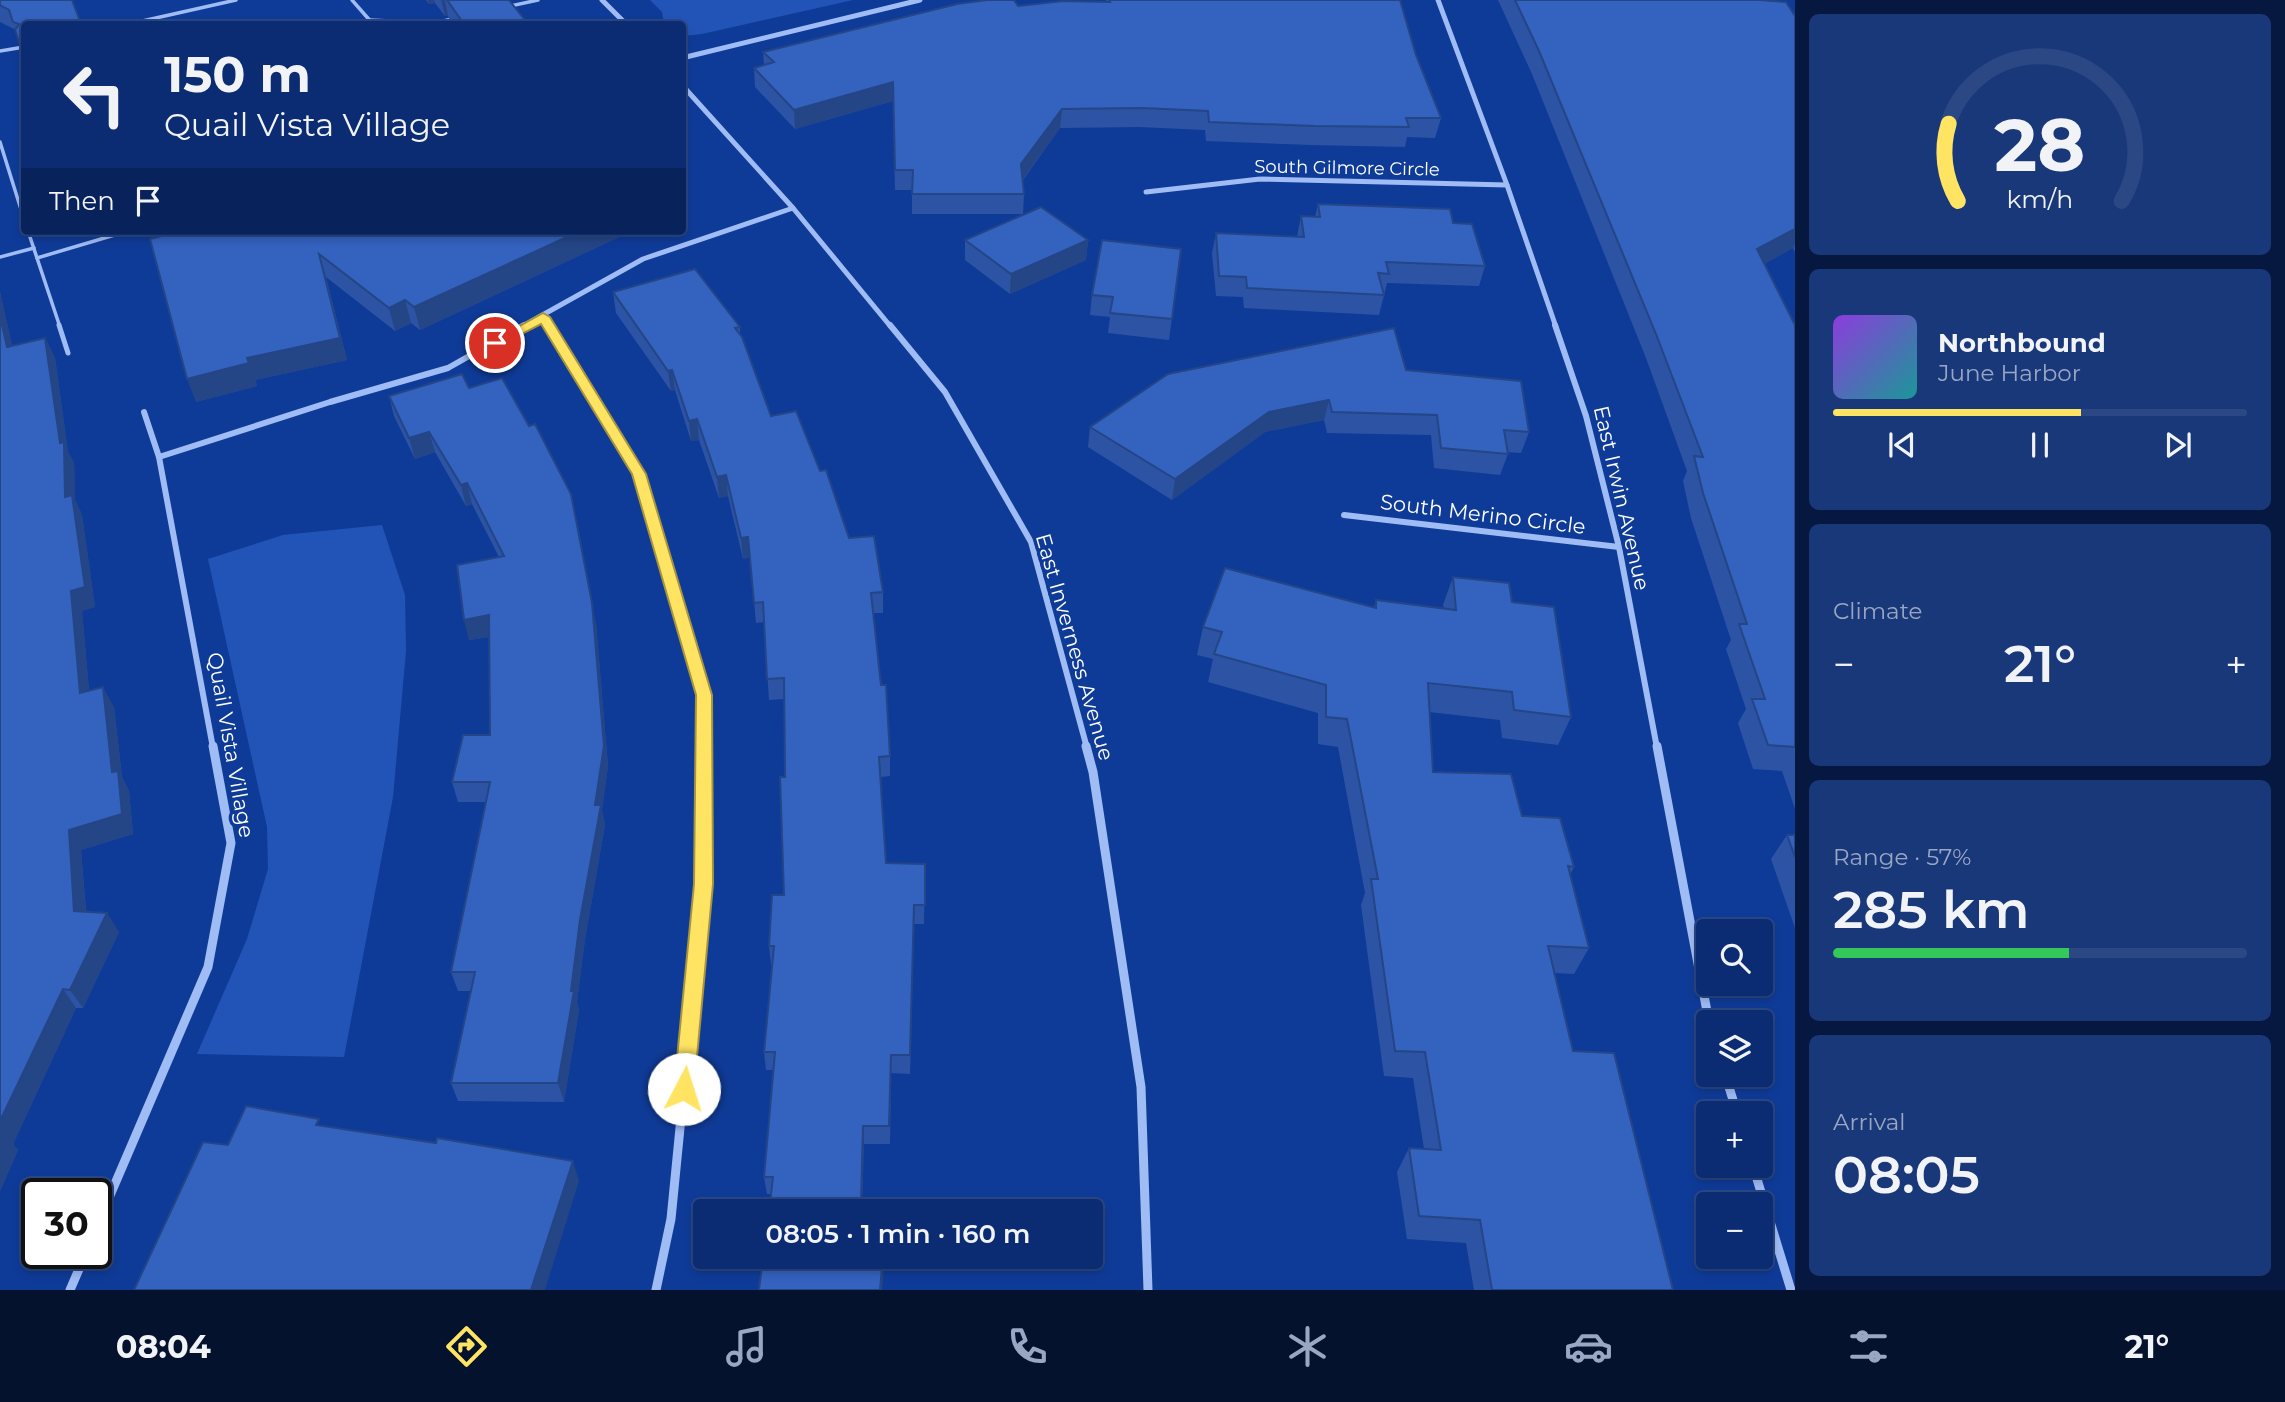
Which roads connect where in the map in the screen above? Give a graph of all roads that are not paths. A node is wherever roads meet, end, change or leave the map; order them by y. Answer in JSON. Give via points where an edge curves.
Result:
{"nodes":[{"id":1,"x":236,"y":0,"type":"edge"},
{"id":2,"x":352,"y":0,"type":"edge"},
{"id":3,"x":538,"y":0,"type":"edge"},
{"id":4,"x":602,"y":0,"type":"edge"},
{"id":5,"x":920,"y":0,"type":"edge"},
{"id":6,"x":1438,"y":0,"type":"edge"},
{"id":7,"x":499,"y":8,"type":"edge"},
{"id":8,"x":460,"y":17,"type":"edge"},
{"id":9,"x":142,"y":21,"type":"edge"},
{"id":10,"x":370,"y":21,"type":"edge"},
{"id":11,"x":445,"y":21,"type":"edge"},
{"id":12,"x":622,"y":21,"type":"edge"},
{"id":13,"x":21,"y":48,"type":"edge"},
{"id":14,"x":0,"y":51,"type":"edge"},
{"id":15,"x":686,"y":57,"type":"edge"},
{"id":16,"x":686,"y":89,"type":"edge"},
{"id":17,"x":0,"y":142,"type":"edge"},
{"id":18,"x":1507,"y":185,"type":"junction"},
{"id":19,"x":1146,"y":192,"type":"dead end"},
{"id":20,"x":793,"y":208,"type":"junction"},
{"id":21,"x":21,"y":209,"type":"edge"},
{"id":22,"x":29,"y":235,"type":"edge"},
{"id":23,"x":115,"y":235,"type":"edge"},
{"id":24,"x":34,"y":248,"type":"junction"},
{"id":25,"x":0,"y":257,"type":"edge"},
{"id":26,"x":37,"y":258,"type":"junction"},
{"id":27,"x":543,"y":317,"type":"junction"},
{"id":28,"x":68,"y":354,"type":"dead end"},
{"id":29,"x":144,"y":412,"type":"dead end"},
{"id":30,"x":159,"y":457,"type":"junction"},
{"id":31,"x":1344,"y":515,"type":"dead end"},
{"id":32,"x":1619,"y":548,"type":"junction"},
{"id":33,"x":1707,"y":1010,"type":"edge"},
{"id":34,"x":1757,"y":1178,"type":"edge"},
{"id":35,"x":112,"y":1191,"type":"edge"},
{"id":36,"x":79,"y":1269,"type":"edge"},
{"id":37,"x":70,"y":1290,"type":"edge"},
{"id":38,"x":656,"y":1290,"type":"edge"},
{"id":39,"x":1148,"y":1290,"type":"edge"},
{"id":40,"x":1791,"y":1290,"type":"edge"}],
"edges":[{"from":1,"to":9,"type":"lane"},
{"from":2,"to":10,"type":"lane"},
{"from":3,"to":7,"type":"lane"},
{"from":4,"to":12,"type":"street"},
{"from":5,"to":15,"type":"street"},
{"from":6,"to":18,"type":"street","name":"East Irwin Avenue"},
{"from":8,"to":11,"type":"lane"},
{"from":13,"to":14,"type":"lane"},
{"from":16,"to":20,"type":"street","name":"East Inverness Avenue"},
{"from":17,"to":21,"type":"lane"},
{"from":18,"to":19,"type":"street","name":"South Gilmore Circle","via":[[1260,179]]},
{"from":18,"to":32,"type":"street","name":"East Irwin Avenue","via":[[1586,416]]},
{"from":20,"to":27,"type":"street","via":[[643,259]]},
{"from":20,"to":39,"type":"street","name":"East Inverness Avenue","via":[[945,391],[1031,542],[1093,772],[1141,1087]]},
{"from":22,"to":24,"type":"lane"},
{"from":23,"to":26,"type":"lane"},
{"from":24,"to":25,"type":"lane"},
{"from":24,"to":26,"type":"lane"},
{"from":26,"to":28,"type":"lane"},
{"from":27,"to":30,"type":"street","via":[[447,368]]},
{"from":27,"to":38,"type":"street","via":[[639,474],[704,695],[704,884],[671,1219]]},
{"from":29,"to":30,"type":"street","name":"Quail Vista Village"},
{"from":30,"to":35,"type":"street","name":"Quail Vista Village","via":[[231,843],[208,967]]},
{"from":31,"to":32,"type":"street","name":"South Merino Circle"},
{"from":32,"to":33,"type":"street","name":"East Irwin Avenue"},
{"from":34,"to":40,"type":"street"},
{"from":36,"to":37,"type":"street"}]}
